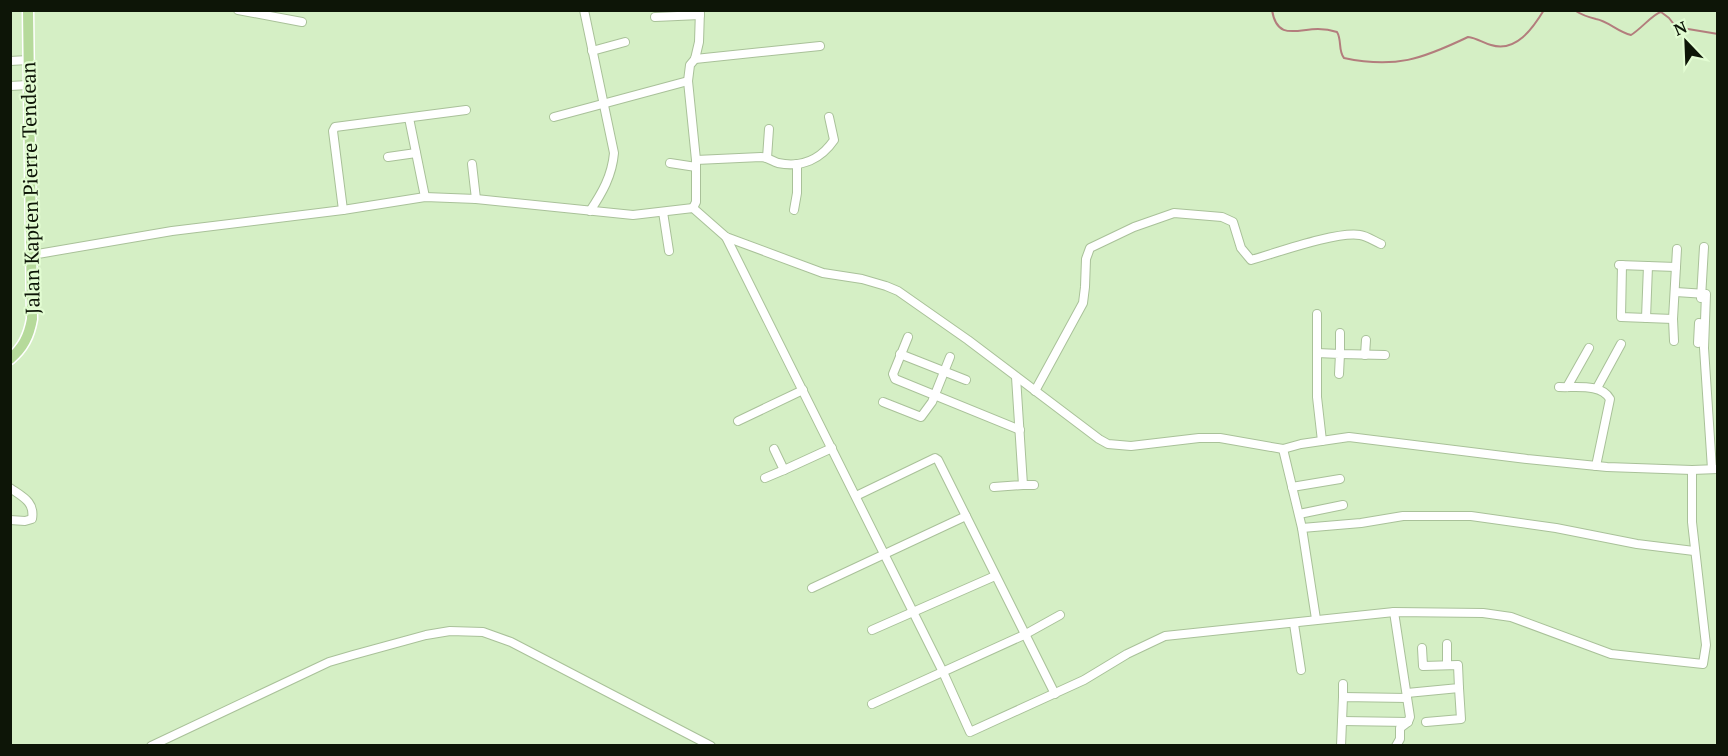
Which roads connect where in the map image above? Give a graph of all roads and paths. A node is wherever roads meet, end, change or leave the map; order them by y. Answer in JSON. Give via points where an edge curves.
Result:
{"nodes":[{"id":1,"x":28,"y":10,"type":"edge"},
{"id":2,"x":238,"y":10,"type":"edge"},
{"id":3,"x":584,"y":10,"type":"edge"},
{"id":4,"x":700,"y":13,"type":"edge"},
{"id":5,"x":655,"y":17,"type":"dead end"},
{"id":6,"x":303,"y":22,"type":"dead end"},
{"id":7,"x":625,"y":42,"type":"dead end"},
{"id":8,"x":820,"y":46,"type":"dead end"},
{"id":9,"x":592,"y":51,"type":"junction"},
{"id":10,"x":695,"y":59,"type":"junction"},
{"id":11,"x":28,"y":60,"type":"junction"},
{"id":12,"x":10,"y":61,"type":"edge"},
{"id":13,"x":688,"y":81,"type":"junction"},
{"id":14,"x":28,"y":85,"type":"junction"},
{"id":15,"x":10,"y":86,"type":"edge"},
{"id":16,"x":603,"y":103,"type":"junction"},
{"id":17,"x":466,"y":110,"type":"dead end"},
{"id":18,"x":554,"y":117,"type":"dead end"},
{"id":19,"x":829,"y":117,"type":"dead end"},
{"id":20,"x":409,"y":118,"type":"junction"},
{"id":21,"x":769,"y":129,"type":"dead end"},
{"id":22,"x":416,"y":153,"type":"junction"},
{"id":23,"x":388,"y":157,"type":"dead end"},
{"id":24,"x":766,"y":158,"type":"junction"},
{"id":25,"x":670,"y":163,"type":"dead end"},
{"id":26,"x":696,"y":163,"type":"junction"},
{"id":27,"x":472,"y":164,"type":"dead end"},
{"id":28,"x":797,"y":164,"type":"junction"},
{"id":29,"x":425,"y":197,"type":"junction"},
{"id":30,"x":477,"y":199,"type":"junction"},
{"id":31,"x":693,"y":208,"type":"junction"},
{"id":32,"x":343,"y":210,"type":"junction"},
{"id":33,"x":794,"y":210,"type":"dead end"},
{"id":34,"x":590,"y":211,"type":"junction"},
{"id":35,"x":663,"y":212,"type":"junction"},
{"id":36,"x":726,"y":237,"type":"junction"},
{"id":37,"x":1381,"y":244,"type":"dead end"},
{"id":38,"x":1704,"y":247,"type":"dead end"},
{"id":39,"x":1677,"y":249,"type":"dead end"},
{"id":40,"x":669,"y":251,"type":"dead end"},
{"id":41,"x":32,"y":255,"type":"junction"},
{"id":42,"x":1648,"y":266,"type":"junction"},
{"id":43,"x":1676,"y":267,"type":"junction"},
{"id":44,"x":1676,"y":292,"type":"junction"},
{"id":45,"x":1701,"y":293,"type":"junction"},
{"id":46,"x":1317,"y":314,"type":"dead end"},
{"id":47,"x":1646,"y":318,"type":"junction"},
{"id":48,"x":1673,"y":319,"type":"junction"},
{"id":49,"x":1340,"y":333,"type":"dead end"},
{"id":50,"x":908,"y":337,"type":"dead end"},
{"id":51,"x":1366,"y":340,"type":"dead end"},
{"id":52,"x":1674,"y":341,"type":"dead end"},
{"id":53,"x":1698,"y":343,"type":"dead end"},
{"id":54,"x":1621,"y":344,"type":"dead end"},
{"id":55,"x":1589,"y":348,"type":"dead end"},
{"id":56,"x":1317,"y":353,"type":"junction"},
{"id":57,"x":900,"y":354,"type":"junction"},
{"id":58,"x":1340,"y":354,"type":"junction"},
{"id":59,"x":1365,"y":355,"type":"junction"},
{"id":60,"x":1385,"y":355,"type":"dead end"},
{"id":61,"x":950,"y":357,"type":"dead end"},
{"id":62,"x":10,"y":359,"type":"edge"},
{"id":63,"x":944,"y":372,"type":"junction"},
{"id":64,"x":1339,"y":374,"type":"dead end"},
{"id":65,"x":1016,"y":377,"type":"junction"},
{"id":66,"x":966,"y":380,"type":"dead end"},
{"id":67,"x":1597,"y":388,"type":"junction"},
{"id":68,"x":803,"y":390,"type":"junction"},
{"id":69,"x":1035,"y":390,"type":"junction"},
{"id":70,"x":935,"y":395,"type":"junction"},
{"id":71,"x":883,"y":402,"type":"dead end"},
{"id":72,"x":738,"y":421,"type":"dead end"},
{"id":73,"x":1020,"y":430,"type":"junction"},
{"id":74,"x":1322,"y":441,"type":"junction"},
{"id":75,"x":832,"y":448,"type":"junction"},
{"id":76,"x":774,"y":449,"type":"dead end"},
{"id":77,"x":1283,"y":449,"type":"junction"},
{"id":78,"x":1596,"y":466,"type":"junction"},
{"id":79,"x":1715,"y":469,"type":"edge"},
{"id":80,"x":784,"y":470,"type":"junction"},
{"id":81,"x":1692,"y":470,"type":"junction"},
{"id":82,"x":765,"y":478,"type":"dead end"},
{"id":83,"x":1340,"y":479,"type":"dead end"},
{"id":84,"x":1023,"y":485,"type":"junction"},
{"id":85,"x":1034,"y":485,"type":"dead end"},
{"id":86,"x":994,"y":487,"type":"dead end"},
{"id":87,"x":1292,"y":487,"type":"junction"},
{"id":88,"x":10,"y":488,"type":"edge"},
{"id":89,"x":856,"y":496,"type":"junction"},
{"id":90,"x":1343,"y":505,"type":"dead end"},
{"id":91,"x":1299,"y":514,"type":"junction"},
{"id":92,"x":966,"y":516,"type":"junction"},
{"id":93,"x":10,"y":520,"type":"edge"},
{"id":94,"x":1302,"y":528,"type":"junction"},
{"id":95,"x":1694,"y":551,"type":"junction"},
{"id":96,"x":884,"y":554,"type":"junction"},
{"id":97,"x":995,"y":576,"type":"junction"},
{"id":98,"x":812,"y":588,"type":"dead end"},
{"id":99,"x":1394,"y":612,"type":"junction"},
{"id":100,"x":913,"y":613,"type":"junction"},
{"id":101,"x":1059,"y":615,"type":"dead end"},
{"id":102,"x":1316,"y":619,"type":"junction"},
{"id":103,"x":1294,"y":624,"type":"junction"},
{"id":104,"x":872,"y":630,"type":"dead end"},
{"id":105,"x":1024,"y":635,"type":"junction"},
{"id":106,"x":1447,"y":644,"type":"dead end"},
{"id":107,"x":1422,"y":648,"type":"dead end"},
{"id":108,"x":1447,"y":665,"type":"junction"},
{"id":109,"x":1301,"y":670,"type":"dead end"},
{"id":110,"x":944,"y":672,"type":"junction"},
{"id":111,"x":1343,"y":684,"type":"dead end"},
{"id":112,"x":1459,"y":688,"type":"junction"},
{"id":113,"x":1055,"y":694,"type":"junction"},
{"id":114,"x":1407,"y":696,"type":"junction"},
{"id":115,"x":1343,"y":697,"type":"junction"},
{"id":116,"x":872,"y":704,"type":"dead end"},
{"id":117,"x":1342,"y":722,"type":"junction"},
{"id":118,"x":1408,"y":722,"type":"junction"},
{"id":119,"x":1426,"y":722,"type":"dead end"},
{"id":120,"x":151,"y":746,"type":"edge"},
{"id":121,"x":711,"y":746,"type":"edge"},
{"id":122,"x":1341,"y":746,"type":"edge"},
{"id":123,"x":1396,"y":746,"type":"edge"}],
"edges":[{"from":1,"to":11,"type":"main road","name":"Jalan Kapten Pierre Tendean"},
{"from":2,"to":6,"type":"street"},
{"from":3,"to":9,"type":"street"},
{"from":4,"to":5,"type":"street"},
{"from":4,"to":10,"type":"street"},
{"from":7,"to":9,"type":"street"},
{"from":8,"to":10,"type":"street"},
{"from":9,"to":16,"type":"street"},
{"from":10,"to":13,"type":"street","via":[[690,64]]},
{"from":11,"to":12,"type":"street"},
{"from":11,"to":14,"type":"main road","name":"Jalan Kapten Pierre Tendean"},
{"from":13,"to":16,"type":"street"},
{"from":13,"to":26,"type":"street"},
{"from":14,"to":15,"type":"street"},
{"from":14,"to":41,"type":"main road","name":"Jalan Kapten Pierre Tendean"},
{"from":16,"to":18,"type":"street"},
{"from":16,"to":34,"type":"street","via":[[613,162],[605,188]]},
{"from":17,"to":20,"type":"street"},
{"from":19,"to":28,"type":"street","via":[[834,140],[825,152]]},
{"from":20,"to":22,"type":"street"},
{"from":20,"to":32,"type":"street","via":[[334,129]]},
{"from":21,"to":24,"type":"street"},
{"from":22,"to":23,"type":"street"},
{"from":22,"to":29,"type":"street"},
{"from":24,"to":26,"type":"street"},
{"from":24,"to":28,"type":"street"},
{"from":25,"to":26,"type":"street"},
{"from":26,"to":31,"type":"street"},
{"from":27,"to":30,"type":"street"},
{"from":28,"to":33,"type":"street"},
{"from":29,"to":30,"type":"street"},
{"from":29,"to":32,"type":"street"},
{"from":30,"to":34,"type":"street"},
{"from":31,"to":35,"type":"street"},
{"from":31,"to":36,"type":"street"},
{"from":32,"to":41,"type":"street","via":[[172,231]]},
{"from":34,"to":35,"type":"street","via":[[633,215]]},
{"from":35,"to":40,"type":"street"},
{"from":36,"to":65,"type":"street","via":[[823,273],[886,286],[940,319]]},
{"from":36,"to":68,"type":"street"},
{"from":37,"to":69,"type":"street","via":[[1354,234],[1251,260],[1241,248],[1233,222],[1222,216],[1174,213],[1134,227],[1090,248],[1083,303]]},
{"from":38,"to":45,"type":"street"},
{"from":39,"to":43,"type":"street"},
{"from":41,"to":62,"type":"main road","name":"Jalan Kapten Pierre Tendean","via":[[30,332],[19,352]]},
{"from":42,"to":43,"type":"street"},
{"from":42,"to":47,"type":"street"},
{"from":42,"to":47,"type":"street","via":[[1621,265],[1621,318]]},
{"from":43,"to":44,"type":"street"},
{"from":44,"to":45,"type":"street"},
{"from":44,"to":48,"type":"street"},
{"from":45,"to":53,"type":"street"},
{"from":45,"to":79,"type":"street","via":[[1706,294],[1704,348]]},
{"from":46,"to":56,"type":"street"},
{"from":47,"to":48,"type":"street"},
{"from":48,"to":52,"type":"street"},
{"from":49,"to":58,"type":"street"},
{"from":50,"to":57,"type":"street"},
{"from":51,"to":59,"type":"street"},
{"from":54,"to":67,"type":"street"},
{"from":55,"to":67,"type":"street","via":[[1563,387]]},
{"from":56,"to":58,"type":"street"},
{"from":56,"to":74,"type":"street"},
{"from":57,"to":63,"type":"street"},
{"from":57,"to":70,"type":"street","via":[[893,376]]},
{"from":58,"to":59,"type":"street"},
{"from":58,"to":64,"type":"street"},
{"from":59,"to":60,"type":"street"},
{"from":61,"to":63,"type":"street"},
{"from":63,"to":66,"type":"street"},
{"from":63,"to":70,"type":"street"},
{"from":65,"to":69,"type":"street"},
{"from":65,"to":73,"type":"street"},
{"from":67,"to":78,"type":"street","via":[[1610,399]]},
{"from":68,"to":72,"type":"street"},
{"from":68,"to":75,"type":"street"},
{"from":69,"to":77,"type":"street","via":[[1108,444],[1131,446],[1220,438]]},
{"from":70,"to":71,"type":"street","via":[[919,418]]},
{"from":70,"to":73,"type":"street"},
{"from":73,"to":84,"type":"street"},
{"from":74,"to":77,"type":"street"},
{"from":74,"to":78,"type":"street","via":[[1371,438]]},
{"from":75,"to":80,"type":"street"},
{"from":75,"to":89,"type":"street"},
{"from":76,"to":80,"type":"street"},
{"from":77,"to":87,"type":"street"},
{"from":78,"to":81,"type":"street"},
{"from":79,"to":81,"type":"street"},
{"from":80,"to":82,"type":"street"},
{"from":81,"to":95,"type":"street"},
{"from":83,"to":87,"type":"street"},
{"from":84,"to":85,"type":"street"},
{"from":84,"to":86,"type":"street"},
{"from":87,"to":91,"type":"street"},
{"from":88,"to":93,"type":"street","via":[[33,508],[32,519]]},
{"from":89,"to":92,"type":"street","via":[[935,458]]},
{"from":89,"to":96,"type":"street"},
{"from":90,"to":91,"type":"street"},
{"from":91,"to":94,"type":"street"},
{"from":92,"to":96,"type":"street"},
{"from":92,"to":97,"type":"street"},
{"from":94,"to":95,"type":"street","via":[[1403,516],[1470,516]]},
{"from":94,"to":102,"type":"street"},
{"from":95,"to":99,"type":"street","via":[[1706,645],[1703,664],[1611,654],[1511,617],[1483,612]]},
{"from":96,"to":98,"type":"street"},
{"from":96,"to":100,"type":"street"},
{"from":97,"to":100,"type":"street"},
{"from":97,"to":105,"type":"street"},
{"from":99,"to":102,"type":"street"},
{"from":99,"to":114,"type":"street"},
{"from":100,"to":104,"type":"street"},
{"from":100,"to":110,"type":"street"},
{"from":101,"to":105,"type":"street"},
{"from":102,"to":103,"type":"street"},
{"from":103,"to":109,"type":"street"},
{"from":103,"to":113,"type":"street","via":[[1165,636]]},
{"from":105,"to":110,"type":"street"},
{"from":105,"to":113,"type":"street"},
{"from":106,"to":108,"type":"street"},
{"from":107,"to":108,"type":"street","via":[[1423,666]]},
{"from":108,"to":112,"type":"street","via":[[1458,665]]},
{"from":110,"to":113,"type":"street","via":[[970,732]]},
{"from":110,"to":116,"type":"street"},
{"from":111,"to":115,"type":"street"},
{"from":112,"to":114,"type":"street"},
{"from":112,"to":119,"type":"street","via":[[1461,719]]},
{"from":114,"to":115,"type":"street"},
{"from":114,"to":118,"type":"street"},
{"from":115,"to":117,"type":"street"},
{"from":117,"to":118,"type":"street"},
{"from":117,"to":122,"type":"street"},
{"from":118,"to":123,"type":"street","via":[[1400,728]]},
{"from":120,"to":121,"type":"street","via":[[329,662],[426,635],[465,630],[511,642]]}]}
